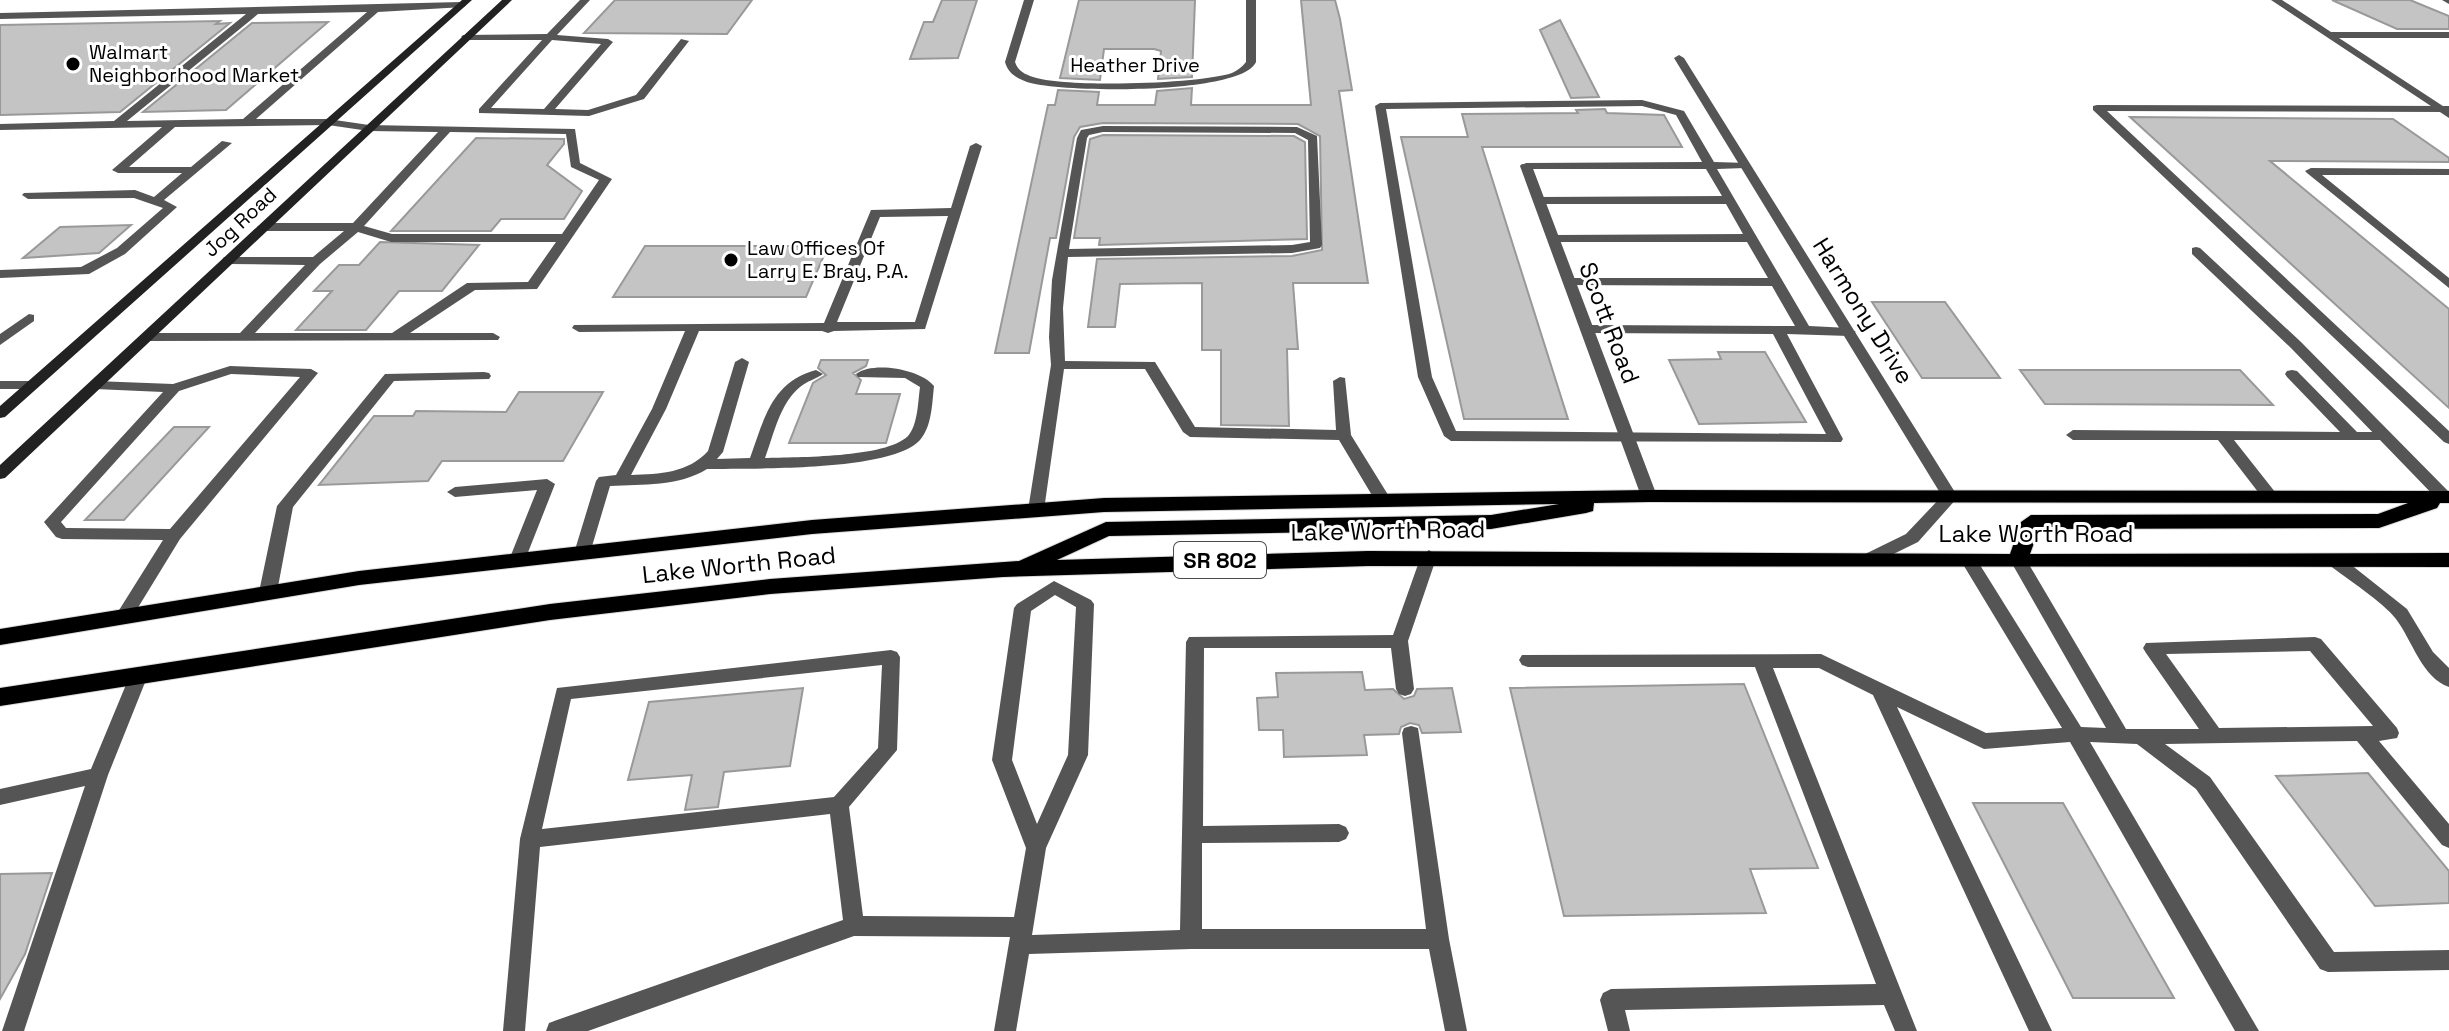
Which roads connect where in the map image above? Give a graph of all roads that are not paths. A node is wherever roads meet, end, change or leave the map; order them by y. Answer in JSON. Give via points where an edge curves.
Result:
{"nodes":[{"id":1,"x":507,"y":0,"type":"edge"},
{"id":2,"x":585,"y":0,"type":"edge"},
{"id":3,"x":1029,"y":0,"type":"edge"},
{"id":4,"x":1251,"y":0,"type":"edge"},
{"id":5,"x":2276,"y":0,"type":"edge"},
{"id":6,"x":464,"y":3,"type":"edge"},
{"id":7,"x":376,"y":9,"type":"junction"},
{"id":8,"x":256,"y":11,"type":"junction"},
{"id":9,"x":0,"y":16,"type":"edge"},
{"id":10,"x":2330,"y":35,"type":"junction"},
{"id":11,"x":2449,"y":35,"type":"edge"},
{"id":12,"x":466,"y":37,"type":"junction"},
{"id":13,"x":550,"y":37,"type":"junction"},
{"id":14,"x":684,"y":41,"type":"dead end"},
{"id":15,"x":1679,"y":58,"type":"dead end"},
{"id":16,"x":2446,"y":111,"type":"edge"},
{"id":17,"x":547,"y":112,"type":"junction"},
{"id":18,"x":246,"y":122,"type":"junction"},
{"id":19,"x":328,"y":122,"type":"junction"},
{"id":20,"x":173,"y":123,"type":"junction"},
{"id":21,"x":117,"y":124,"type":"junction"},
{"id":22,"x":0,"y":127,"type":"edge"},
{"id":23,"x":369,"y":128,"type":"junction"},
{"id":24,"x":447,"y":129,"type":"junction"},
{"id":25,"x":226,"y":143,"type":"dead end"},
{"id":26,"x":976,"y":146,"type":"dead end"},
{"id":27,"x":1709,"y":165,"type":"junction"},
{"id":28,"x":1745,"y":165,"type":"junction"},
{"id":29,"x":193,"y":170,"type":"junction"},
{"id":30,"x":2449,"y":172,"type":"edge"},
{"id":31,"x":28,"y":195,"type":"dead end"},
{"id":32,"x":1729,"y":200,"type":"junction"},
{"id":33,"x":156,"y":201,"type":"junction"},
{"id":34,"x":1540,"y":201,"type":"junction"},
{"id":35,"x":956,"y":212,"type":"junction"},
{"id":36,"x":263,"y":227,"type":"junction"},
{"id":37,"x":356,"y":227,"type":"junction"},
{"id":38,"x":565,"y":238,"type":"junction"},
{"id":39,"x":1751,"y":238,"type":"junction"},
{"id":40,"x":1554,"y":239,"type":"junction"},
{"id":41,"x":2196,"y":251,"type":"dead end"},
{"id":42,"x":1064,"y":253,"type":"junction"},
{"id":43,"x":228,"y":260,"type":"junction"},
{"id":44,"x":316,"y":261,"type":"junction"},
{"id":45,"x":0,"y":274,"type":"edge"},
{"id":46,"x":1571,"y":282,"type":"junction"},
{"id":47,"x":1776,"y":282,"type":"junction"},
{"id":48,"x":2449,"y":284,"type":"edge"},
{"id":49,"x":29,"y":318,"type":"dead end"},
{"id":50,"x":694,"y":327,"type":"junction"},
{"id":51,"x":579,"y":328,"type":"dead end"},
{"id":52,"x":828,"y":329,"type":"junction"},
{"id":53,"x":1588,"y":329,"type":"junction"},
{"id":54,"x":1778,"y":330,"type":"junction"},
{"id":55,"x":1804,"y":330,"type":"junction"},
{"id":56,"x":1849,"y":332,"type":"junction"},
{"id":57,"x":146,"y":337,"type":"junction"},
{"id":58,"x":395,"y":337,"type":"junction"},
{"id":59,"x":493,"y":337,"type":"dead end"},
{"id":60,"x":243,"y":338,"type":"junction"},
{"id":61,"x":0,"y":341,"type":"edge"},
{"id":62,"x":742,"y":362,"type":"dead end"},
{"id":63,"x":1058,"y":365,"type":"junction"},
{"id":64,"x":816,"y":374,"type":"dead end"},
{"id":65,"x":863,"y":374,"type":"dead end"},
{"id":66,"x":2292,"y":374,"type":"dead end"},
{"id":67,"x":484,"y":376,"type":"dead end"},
{"id":68,"x":1340,"y":381,"type":"dead end"},
{"id":69,"x":0,"y":385,"type":"edge"},
{"id":70,"x":32,"y":385,"type":"junction"},
{"id":71,"x":95,"y":385,"type":"junction"},
{"id":72,"x":174,"y":388,"type":"junction"},
{"id":73,"x":0,"y":414,"type":"edge"},
{"id":74,"x":1344,"y":435,"type":"junction"},
{"id":75,"x":2073,"y":435,"type":"dead end"},
{"id":76,"x":2222,"y":435,"type":"junction"},
{"id":77,"x":2353,"y":437,"type":"junction"},
{"id":78,"x":2386,"y":437,"type":"junction"},
{"id":79,"x":2448,"y":437,"type":"edge"},
{"id":80,"x":1628,"y":438,"type":"junction"},
{"id":81,"x":756,"y":462,"type":"junction"},
{"id":82,"x":707,"y":464,"type":"junction"},
{"id":83,"x":0,"y":474,"type":"edge"},
{"id":84,"x":621,"y":480,"type":"junction"},
{"id":85,"x":455,"y":492,"type":"dead end"},
{"id":86,"x":1649,"y":496,"type":"junction"},
{"id":87,"x":1950,"y":497,"type":"junction"},
{"id":88,"x":2271,"y":497,"type":"junction"},
{"id":89,"x":2447,"y":497,"type":"edge"},
{"id":90,"x":1382,"y":498,"type":"junction"},
{"id":91,"x":1036,"y":510,"type":"junction"},
{"id":92,"x":174,"y":535,"type":"junction"},
{"id":93,"x":582,"y":553,"type":"junction"},
{"id":94,"x":1429,"y":556,"type":"junction"},
{"id":95,"x":517,"y":560,"type":"junction"},
{"id":96,"x":2018,"y":560,"type":"junction"},
{"id":97,"x":2334,"y":560,"type":"junction"},
{"id":98,"x":2449,"y":560,"type":"edge"},
{"id":99,"x":1865,"y":561,"type":"junction"},
{"id":100,"x":1969,"y":561,"type":"junction"},
{"id":101,"x":1017,"y":569,"type":"junction"},
{"id":102,"x":1053,"y":577,"type":"junction"},
{"id":103,"x":268,"y":592,"type":"junction"},
{"id":104,"x":125,"y":615,"type":"junction"},
{"id":105,"x":0,"y":637,"type":"edge"},
{"id":106,"x":1399,"y":641,"type":"junction"},
{"id":107,"x":1528,"y":660,"type":"dead end"},
{"id":108,"x":1761,"y":661,"type":"junction"},
{"id":109,"x":139,"y":675,"type":"junction"},
{"id":110,"x":2449,"y":680,"type":"edge"},
{"id":111,"x":1405,"y":689,"type":"dead end"},
{"id":112,"x":1880,"y":690,"type":"junction"},
{"id":113,"x":0,"y":697,"type":"edge"},
{"id":114,"x":1411,"y":733,"type":"dead end"},
{"id":115,"x":2078,"y":734,"type":"junction"},
{"id":116,"x":2362,"y":734,"type":"junction"},
{"id":117,"x":2130,"y":736,"type":"junction"},
{"id":118,"x":2215,"y":737,"type":"junction"},
{"id":119,"x":98,"y":775,"type":"junction"},
{"id":120,"x":0,"y":797,"type":"edge"},
{"id":121,"x":839,"y":805,"type":"junction"},
{"id":122,"x":1339,"y":833,"type":"dead end"},
{"id":123,"x":1193,"y":835,"type":"junction"},
{"id":124,"x":530,"y":839,"type":"junction"},
{"id":125,"x":2449,"y":839,"type":"edge"},
{"id":126,"x":1036,"y":848,"type":"junction"},
{"id":127,"x":854,"y":926,"type":"junction"},
{"id":128,"x":1020,"y":936,"type":"junction"},
{"id":129,"x":1191,"y":939,"type":"junction"},
{"id":130,"x":1438,"y":939,"type":"junction"},
{"id":131,"x":2449,"y":960,"type":"edge"},
{"id":132,"x":1892,"y":994,"type":"junction"},
{"id":133,"x":13,"y":1031,"type":"edge"},
{"id":134,"x":514,"y":1031,"type":"edge"},
{"id":135,"x":557,"y":1031,"type":"edge"},
{"id":136,"x":1005,"y":1031,"type":"edge"},
{"id":137,"x":1456,"y":1031,"type":"edge"},
{"id":138,"x":1619,"y":1031,"type":"edge"},
{"id":139,"x":1906,"y":1031,"type":"edge"},
{"id":140,"x":2041,"y":1031,"type":"edge"},
{"id":141,"x":2248,"y":1031,"type":"edge"}],
"edges":[{"from":1,"to":12,"type":"main road","name":"Jog Road"},
{"from":2,"to":13,"type":"street"},
{"from":3,"to":4,"type":"street","name":"Heather Drive","via":[[1010,62],[1018,75],[1058,84],[1231,79],[1249,67]]},
{"from":5,"to":10,"type":"street"},
{"from":6,"to":7,"type":"street"},
{"from":6,"to":19,"type":"main road","name":"Jog Road"},
{"from":7,"to":8,"type":"street"},
{"from":7,"to":18,"type":"street"},
{"from":8,"to":9,"type":"street"},
{"from":8,"to":21,"type":"street"},
{"from":10,"to":11,"type":"street"},
{"from":10,"to":16,"type":"street"},
{"from":12,"to":13,"type":"street"},
{"from":12,"to":23,"type":"main road","name":"Jog Road"},
{"from":13,"to":17,"type":"street","via":[[608,42]]},
{"from":13,"to":17,"type":"street","via":[[483,111]]},
{"from":14,"to":17,"type":"street","via":[[640,97],[589,113]]},
{"from":15,"to":28,"type":"street","name":"Harmony Drive"},
{"from":16,"to":79,"type":"street","via":[[2097,108]]},
{"from":18,"to":19,"type":"street"},
{"from":18,"to":20,"type":"street"},
{"from":19,"to":23,"type":"street"},
{"from":19,"to":70,"type":"main road","name":"Jog Road"},
{"from":20,"to":21,"type":"street"},
{"from":20,"to":29,"type":"street","via":[[118,170]]},
{"from":21,"to":22,"type":"street"},
{"from":23,"to":24,"type":"street"},
{"from":23,"to":36,"type":"main road","name":"Jog Road"},
{"from":24,"to":37,"type":"street"},
{"from":24,"to":38,"type":"street","via":[[571,131],[575,165],[606,179]]},
{"from":25,"to":29,"type":"street"},
{"from":26,"to":35,"type":"street"},
{"from":27,"to":28,"type":"street"},
{"from":27,"to":32,"type":"street"},
{"from":27,"to":34,"type":"street","name":"Scott Road","via":[[1526,166]]},
{"from":27,"to":80,"type":"street","via":[[1680,113],[1642,103],[1380,106],[1425,377],[1451,436]]},
{"from":28,"to":56,"type":"street","name":"Harmony Drive"},
{"from":29,"to":33,"type":"street"},
{"from":30,"to":48,"type":"street","via":[[2311,171]]},
{"from":31,"to":33,"type":"street","via":[[135,194]]},
{"from":32,"to":34,"type":"street"},
{"from":32,"to":39,"type":"street"},
{"from":33,"to":45,"type":"street","via":[[171,207],[121,251],[84,271]]},
{"from":34,"to":40,"type":"street","name":"Scott Road"},
{"from":35,"to":52,"type":"street","via":[[875,213]]},
{"from":35,"to":52,"type":"street","via":[[920,326]]},
{"from":36,"to":37,"type":"street"},
{"from":36,"to":43,"type":"main road","name":"Jog Road"},
{"from":37,"to":38,"type":"street","via":[[391,238]]},
{"from":37,"to":44,"type":"street"},
{"from":38,"to":58,"type":"street","via":[[532,286],[472,286]]},
{"from":39,"to":40,"type":"street"},
{"from":39,"to":47,"type":"street"},
{"from":40,"to":46,"type":"street","name":"Scott Road"},
{"from":41,"to":78,"type":"street"},
{"from":42,"to":42,"type":"street","via":[[1082,138],[1091,129],[1297,130],[1313,138],[1316,245]]},
{"from":42,"to":63,"type":"street","via":[[1053,323]]},
{"from":43,"to":44,"type":"street"},
{"from":43,"to":57,"type":"main road","name":"Jog Road"},
{"from":44,"to":60,"type":"street"},
{"from":46,"to":47,"type":"street"},
{"from":46,"to":53,"type":"street","name":"Scott Road"},
{"from":47,"to":55,"type":"street"},
{"from":49,"to":61,"type":"street"},
{"from":50,"to":51,"type":"street"},
{"from":50,"to":52,"type":"street"},
{"from":50,"to":84,"type":"street"},
{"from":53,"to":54,"type":"street"},
{"from":53,"to":80,"type":"street","name":"Scott Road"},
{"from":54,"to":55,"type":"street"},
{"from":54,"to":80,"type":"street","via":[[1836,439]]},
{"from":55,"to":56,"type":"street"},
{"from":56,"to":87,"type":"street","name":"Harmony Drive"},
{"from":57,"to":60,"type":"street"},
{"from":57,"to":71,"type":"main road","name":"Jog Road"},
{"from":58,"to":59,"type":"street"},
{"from":58,"to":60,"type":"street"},
{"from":62,"to":82,"type":"street"},
{"from":63,"to":74,"type":"street","via":[[1150,365],[1190,432]]},
{"from":63,"to":91,"type":"street"},
{"from":64,"to":81,"type":"street","via":[[793,383],[781,399]]},
{"from":65,"to":81,"type":"street","via":[[921,377],[927,386],[913,439],[894,451],[863,457]]},
{"from":66,"to":77,"type":"street"},
{"from":67,"to":103,"type":"street","via":[[390,377],[285,506]]},
{"from":68,"to":74,"type":"street"},
{"from":69,"to":70,"type":"street"},
{"from":70,"to":73,"type":"main road","name":"Jog Road"},
{"from":71,"to":72,"type":"street"},
{"from":71,"to":83,"type":"main road","name":"Jog Road"},
{"from":72,"to":92,"type":"street","via":[[52,522],[62,533]]},
{"from":72,"to":92,"type":"street","via":[[230,370],[311,373]]},
{"from":74,"to":90,"type":"street"},
{"from":75,"to":76,"type":"street"},
{"from":76,"to":77,"type":"street"},
{"from":76,"to":88,"type":"street"},
{"from":77,"to":78,"type":"street"},
{"from":78,"to":89,"type":"street"},
{"from":80,"to":86,"type":"street","name":"Scott Road"},
{"from":81,"to":82,"type":"street"},
{"from":82,"to":84,"type":"street","via":[[693,473]]},
{"from":84,"to":93,"type":"street","via":[[604,481]]},
{"from":85,"to":95,"type":"street","via":[[547,484]]},
{"from":86,"to":87,"type":"main road","name":"Lake Worth Road"},
{"from":86,"to":90,"type":"main road","name":"Lake Worth Road"},
{"from":86,"to":101,"type":"main road","via":[[1491,522],[1106,529]]},
{"from":87,"to":88,"type":"main road","name":"Lake Worth Road"},
{"from":87,"to":99,"type":"street","via":[[1912,538]]},
{"from":88,"to":89,"type":"main road","name":"Lake Worth Road"},
{"from":89,"to":96,"type":"main road","via":[[2379,521],[2031,522]]},
{"from":90,"to":91,"type":"main road","name":"Lake Worth Road"},
{"from":91,"to":93,"type":"main road","name":"Lake Worth Road","via":[[812,527]]},
{"from":92,"to":104,"type":"street"},
{"from":93,"to":95,"type":"main road","name":"Lake Worth Road"},
{"from":94,"to":99,"type":"main road","name":"Lake Worth Road","number":"SR 802"},
{"from":94,"to":102,"type":"main road","name":"Lake Worth Road","number":"SR 802"},
{"from":94,"to":106,"type":"street"},
{"from":95,"to":103,"type":"main road","name":"Lake Worth Road"},
{"from":96,"to":97,"type":"main road","name":"Lake Worth Road","number":"SR 802"},
{"from":96,"to":100,"type":"main road","name":"Lake Worth Road","number":"SR 802"},
{"from":96,"to":117,"type":"street"},
{"from":97,"to":98,"type":"main road","name":"Lake Worth Road","number":"SR 802"},
{"from":97,"to":110,"type":"street","via":[[2401,613],[2427,657]]},
{"from":99,"to":100,"type":"main road","name":"Lake Worth Road","number":"SR 802"},
{"from":100,"to":115,"type":"street"},
{"from":101,"to":102,"type":"main road","name":"Lake Worth Road","number":"SR 802"},
{"from":101,"to":109,"type":"main road","name":"Lake Worth Road","number":"SR 802","via":[[677,596]]},
{"from":102,"to":126,"type":"street","via":[[1023,608],[1002,760]]},
{"from":102,"to":126,"type":"street","via":[[1085,604],[1078,755]]},
{"from":103,"to":104,"type":"main road","name":"Lake Worth Road"},
{"from":104,"to":105,"type":"main road","name":"Lake Worth Road"},
{"from":106,"to":111,"type":"street"},
{"from":106,"to":123,"type":"street","via":[[1195,642]]},
{"from":107,"to":108,"type":"street"},
{"from":108,"to":112,"type":"street","via":[[1821,661]]},
{"from":108,"to":132,"type":"street"},
{"from":109,"to":113,"type":"main road","name":"Lake Worth Road","number":"SR 802"},
{"from":109,"to":119,"type":"street"},
{"from":112,"to":115,"type":"street","via":[[1984,741]]},
{"from":112,"to":140,"type":"street"},
{"from":114,"to":130,"type":"street"},
{"from":115,"to":117,"type":"street"},
{"from":115,"to":141,"type":"street"},
{"from":116,"to":118,"type":"street"},
{"from":116,"to":118,"type":"street","via":[[2390,733],[2315,644],[2152,648]]},
{"from":116,"to":125,"type":"street"},
{"from":117,"to":118,"type":"street"},
{"from":117,"to":131,"type":"street","via":[[2203,783],[2328,962]]},
{"from":119,"to":120,"type":"street"},
{"from":119,"to":133,"type":"street"},
{"from":121,"to":124,"type":"street"},
{"from":121,"to":124,"type":"street","via":[[887,750],[891,657],[563,693]]},
{"from":121,"to":127,"type":"street"},
{"from":122,"to":123,"type":"street"},
{"from":123,"to":129,"type":"street"},
{"from":124,"to":134,"type":"street"},
{"from":126,"to":128,"type":"street"},
{"from":127,"to":128,"type":"street"},
{"from":127,"to":135,"type":"street"},
{"from":128,"to":129,"type":"street"},
{"from":128,"to":136,"type":"street"},
{"from":129,"to":130,"type":"street"},
{"from":130,"to":137,"type":"street"},
{"from":132,"to":138,"type":"street","via":[[1611,1000]]},
{"from":132,"to":139,"type":"street"}]}
